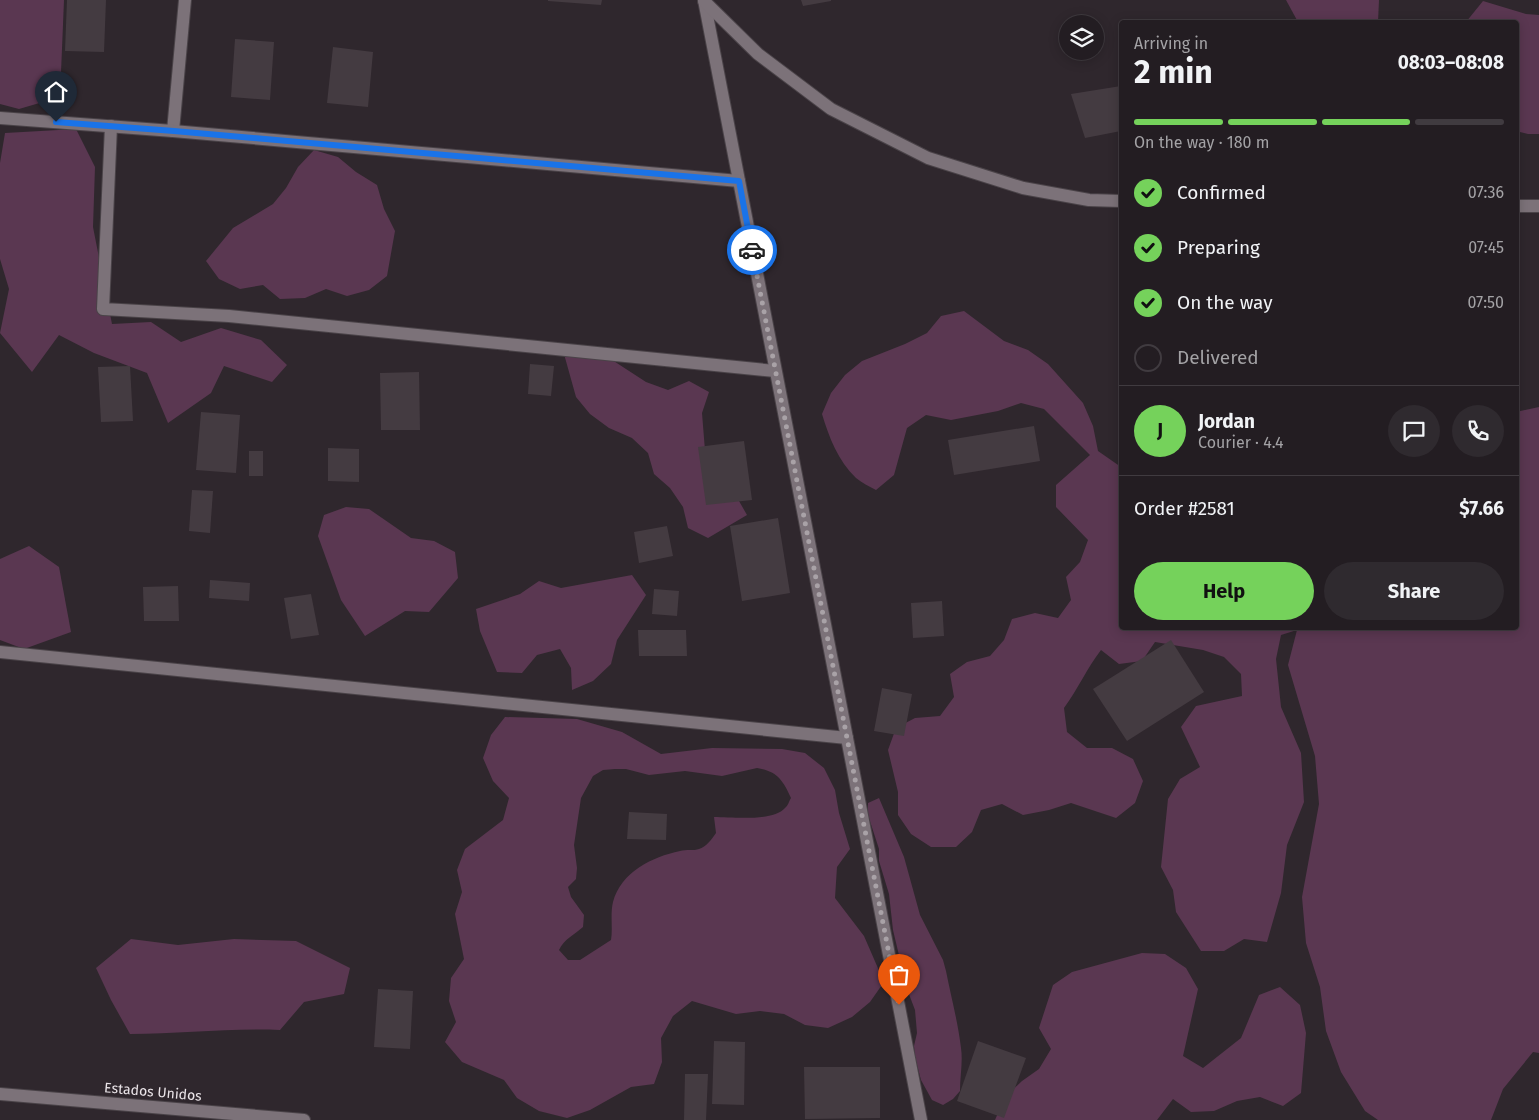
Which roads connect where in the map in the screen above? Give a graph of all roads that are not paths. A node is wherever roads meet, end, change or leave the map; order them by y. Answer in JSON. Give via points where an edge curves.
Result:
{"nodes":[{"id":1,"x":185,"y":0,"type":"edge"},
{"id":2,"x":703,"y":0,"type":"edge"},
{"id":3,"x":0,"y":118,"type":"edge"},
{"id":4,"x":111,"y":126,"type":"junction"},
{"id":5,"x":174,"y":131,"type":"junction"},
{"id":6,"x":739,"y":181,"type":"junction"},
{"id":7,"x":1119,"y":201,"type":"edge"},
{"id":8,"x":1519,"y":206,"type":"edge"},
{"id":9,"x":1539,"y":206,"type":"edge"},
{"id":10,"x":775,"y":371,"type":"junction"},
{"id":11,"x":0,"y":652,"type":"edge"},
{"id":12,"x":846,"y":738,"type":"junction"},
{"id":13,"x":0,"y":1094,"type":"edge"},
{"id":14,"x":304,"y":1120,"type":"edge"},
{"id":15,"x":921,"y":1120,"type":"edge"}],
"edges":[{"from":1,"to":5,"type":"street"},
{"from":2,"to":6,"type":"street"},
{"from":2,"to":7,"type":"street","via":[[758,54],[831,109],[928,158],[1023,188],[1090,200]]},
{"from":3,"to":4,"type":"street"},
{"from":4,"to":5,"type":"street"},
{"from":4,"to":10,"type":"street","via":[[103,309],[229,316]]},
{"from":5,"to":6,"type":"street"},
{"from":6,"to":10,"type":"street"},
{"from":8,"to":9,"type":"street"},
{"from":10,"to":12,"type":"street"},
{"from":11,"to":12,"type":"street"},
{"from":12,"to":15,"type":"street"},
{"from":13,"to":14,"type":"street","name":"Estados Unidos"}]}
